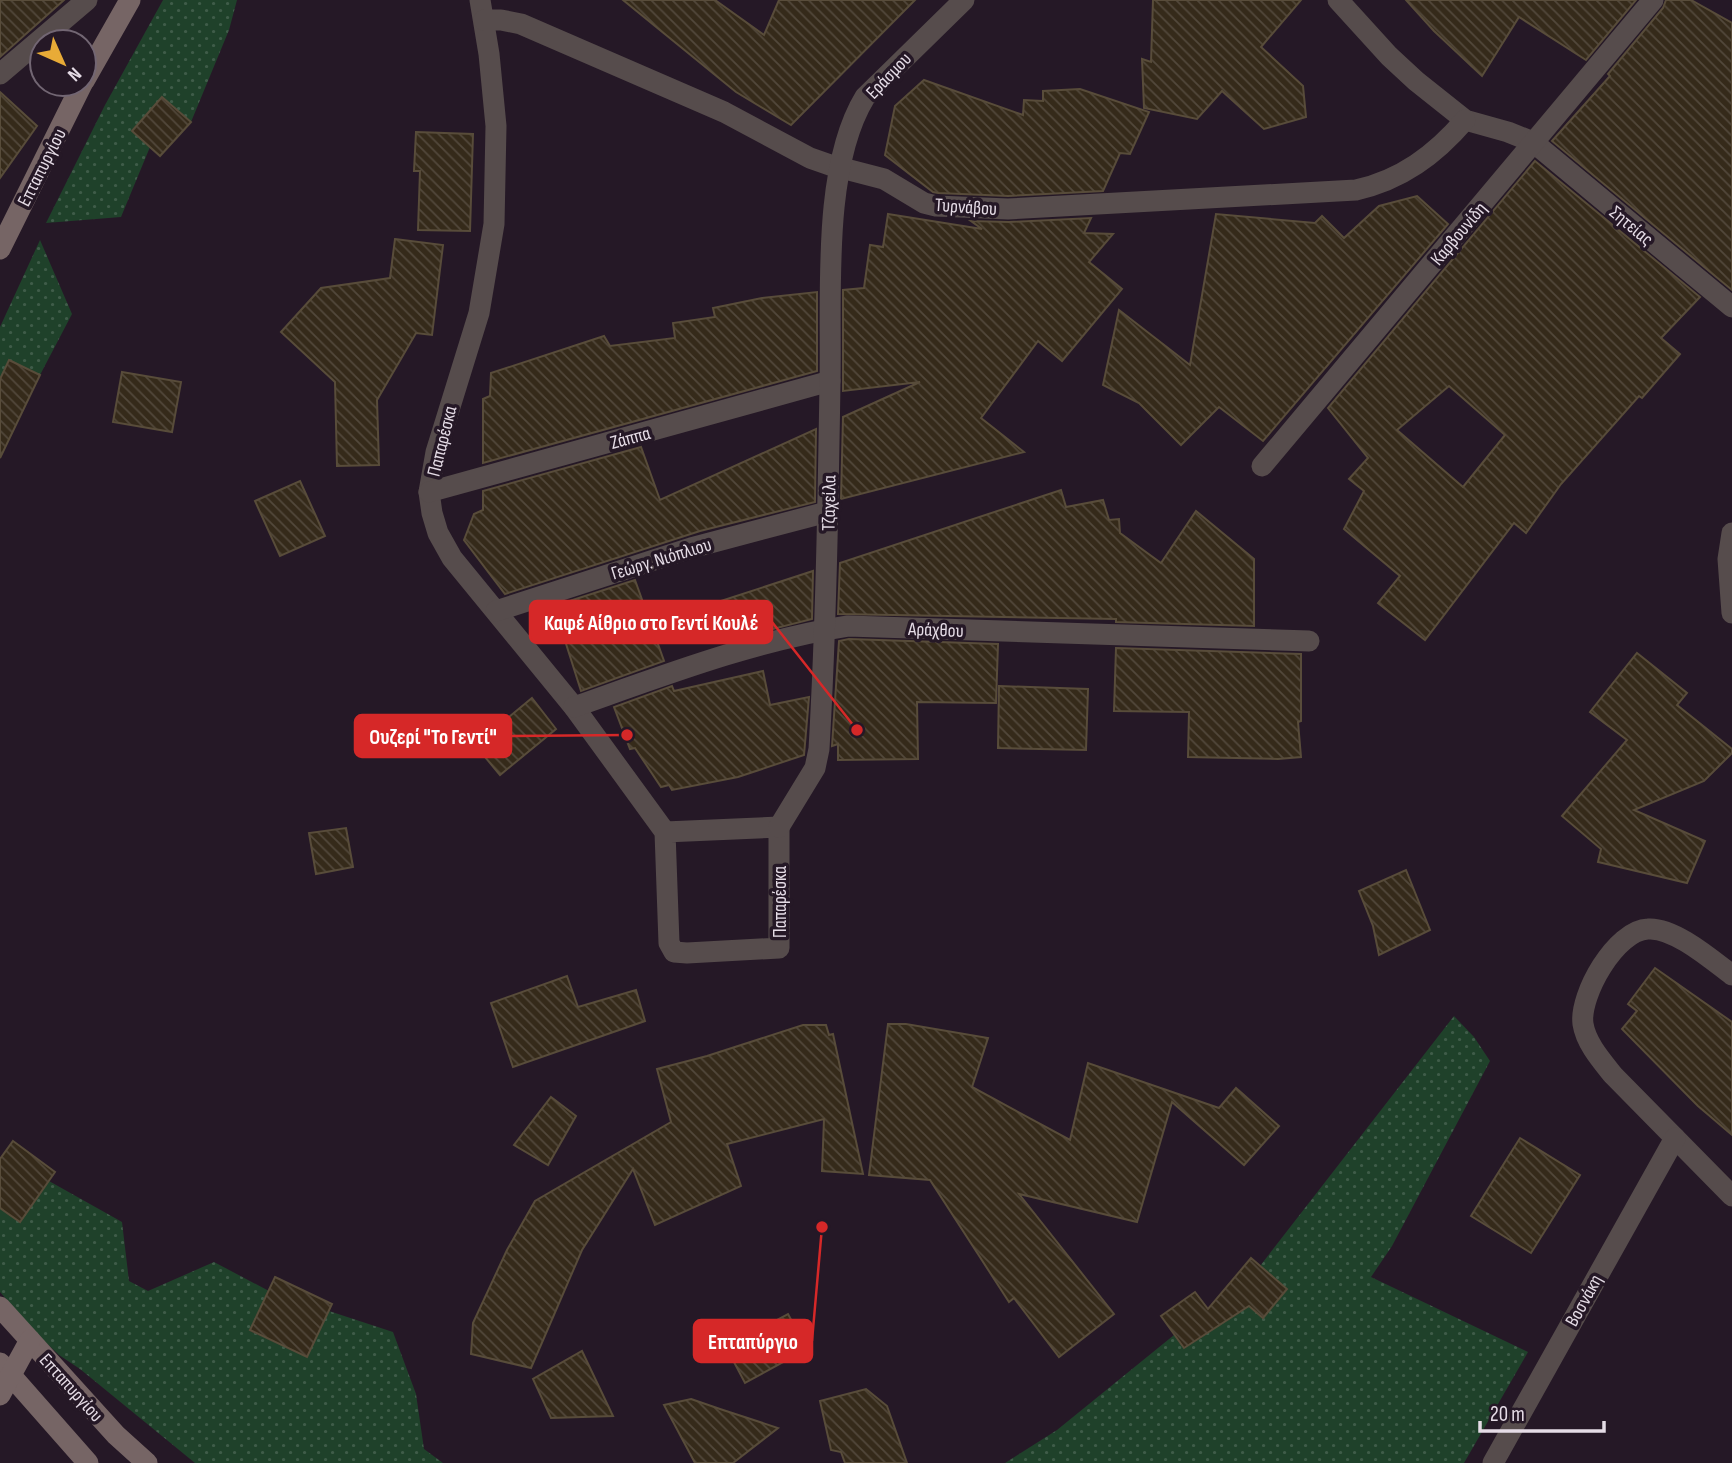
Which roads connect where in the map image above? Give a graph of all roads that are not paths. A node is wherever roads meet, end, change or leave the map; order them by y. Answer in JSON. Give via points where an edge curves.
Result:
{"nodes":[{"id":1,"x":88,"y":0,"type":"edge"},
{"id":2,"x":130,"y":0,"type":"edge"},
{"id":3,"x":964,"y":0,"type":"edge"},
{"id":4,"x":1338,"y":0,"type":"edge"},
{"id":5,"x":1653,"y":0,"type":"edge"},
{"id":6,"x":482,"y":10,"type":"edge"},
{"id":7,"x":98,"y":56,"type":"edge"},
{"id":8,"x":0,"y":74,"type":"edge"},
{"id":9,"x":75,"y":98,"type":"edge"},
{"id":10,"x":1465,"y":120,"type":"junction"},
{"id":11,"x":1533,"y":142,"type":"junction"},
{"id":12,"x":840,"y":168,"type":"junction"},
{"id":13,"x":0,"y":250,"type":"edge"},
{"id":14,"x":1732,"y":307,"type":"edge"},
{"id":15,"x":830,"y":381,"type":"junction"},
{"id":16,"x":1262,"y":466,"type":"dead end"},
{"id":17,"x":429,"y":492,"type":"junction"},
{"id":18,"x":827,"y":512,"type":"junction"},
{"id":19,"x":1732,"y":533,"type":"edge"},
{"id":20,"x":496,"y":611,"type":"junction"},
{"id":21,"x":1732,"y":613,"type":"edge"},
{"id":22,"x":826,"y":630,"type":"junction"},
{"id":23,"x":1309,"y":641,"type":"dead end"},
{"id":24,"x":574,"y":707,"type":"junction"},
{"id":25,"x":779,"y":827,"type":"junction"},
{"id":26,"x":665,"y":832,"type":"junction"},
{"id":27,"x":1732,"y":975,"type":"edge"},
{"id":28,"x":1675,"y":1138,"type":"junction"},
{"id":29,"x":1732,"y":1196,"type":"edge"},
{"id":30,"x":0,"y":1307,"type":"edge"},
{"id":31,"x":30,"y":1340,"type":"junction"},
{"id":32,"x":5,"y":1370,"type":"edge"},
{"id":33,"x":0,"y":1395,"type":"edge"},
{"id":34,"x":88,"y":1463,"type":"edge"},
{"id":35,"x":147,"y":1463,"type":"edge"},
{"id":36,"x":1493,"y":1463,"type":"edge"}],
"edges":[{"from":1,"to":8,"type":"street"},
{"from":2,"to":7,"type":"main road","name":"Επταπυργίου"},
{"from":3,"to":12,"type":"street","name":"Εράσμου","via":[[865,97],[847,136]]},
{"from":4,"to":10,"type":"street","via":[[1389,56]]},
{"from":5,"to":11,"type":"street","name":"Καρβουνίδη"},
{"from":6,"to":12,"type":"street","name":"Τυρνάβου","via":[[684,94],[810,158]]},
{"from":6,"to":17,"type":"street","name":"Παπαρέσκα","via":[[496,126],[494,224],[479,313],[436,452]]},
{"from":9,"to":13,"type":"main road","name":"Επταπυργίου"},
{"from":10,"to":11,"type":"street","name":"Σητείας"},
{"from":10,"to":12,"type":"street","name":"Τυρνάβου","via":[[1428,157],[1399,176],[1371,187],[1337,192],[984,209],[924,203],[892,182]]},
{"from":11,"to":14,"type":"street","name":"Σητείας"},
{"from":11,"to":16,"type":"street","name":"Καρβουνίδη"},
{"from":12,"to":15,"type":"street","name":"Τζαχείλα"},
{"from":15,"to":17,"type":"street","name":"Ζάππα"},
{"from":15,"to":18,"type":"street","name":"Τζαχείλα"},
{"from":17,"to":20,"type":"street","name":"Παπαρέσκα","via":[[434,524],[444,545]]},
{"from":18,"to":20,"type":"street","name":"Γεώργ. Νιόπλιου","via":[[691,548]]},
{"from":18,"to":22,"type":"street","name":"Τζαχείλα"},
{"from":19,"to":21,"type":"street","via":[[1728,559]]},
{"from":20,"to":24,"type":"street","name":"Παπαρέσκα"},
{"from":22,"to":23,"type":"street","name":"Αράχθου","via":[[858,626]]},
{"from":22,"to":24,"type":"street","name":"Αράχθου","via":[[709,662]]},
{"from":22,"to":25,"type":"street","name":"Τζαχείλα","via":[[818,759]]},
{"from":24,"to":26,"type":"street","name":"Παπαρέσκα"},
{"from":25,"to":26,"type":"street"},
{"from":25,"to":26,"type":"street","name":"Παπαρέσκα","via":[[779,948],[687,953],[674,952],[669,943]]},
{"from":27,"to":28,"type":"street","via":[[1681,940],[1647,928],[1633,933],[1599,969],[1583,1010],[1583,1026],[1598,1056]]},
{"from":28,"to":29,"type":"street"},
{"from":28,"to":36,"type":"street","name":"Βοσνάκη"},
{"from":30,"to":31,"type":"main road","name":"Επταπυργίου"},
{"from":31,"to":32,"type":"main road"},
{"from":31,"to":35,"type":"main road","name":"Επταπυργίου"},
{"from":32,"to":33,"type":"main road"},
{"from":32,"to":34,"type":"main road","name":"Επταπυργίου"}]}
